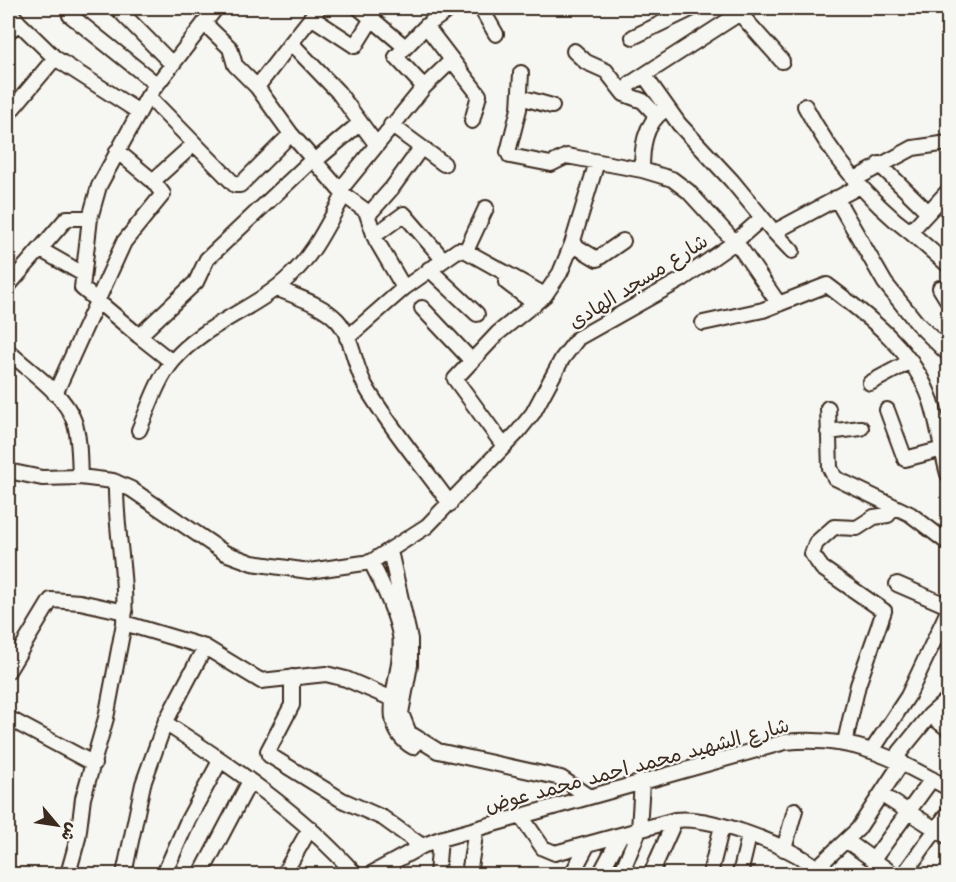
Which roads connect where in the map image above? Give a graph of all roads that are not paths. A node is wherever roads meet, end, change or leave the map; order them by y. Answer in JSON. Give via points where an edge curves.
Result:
{"nodes":[{"id":1,"x":72,"y":8,"type":"edge"},
{"id":2,"x":117,"y":8,"type":"edge"},
{"id":3,"x":216,"y":8,"type":"edge"},
{"id":4,"x":359,"y":8,"type":"edge"},
{"id":5,"x":481,"y":8,"type":"edge"},
{"id":6,"x":693,"y":8,"type":"edge"},
{"id":7,"x":8,"y":9,"type":"edge"},
{"id":8,"x":443,"y":10,"type":"edge"},
{"id":9,"x":738,"y":10,"type":"edge"},
{"id":10,"x":315,"y":12,"type":"edge"},
{"id":11,"x":373,"y":17,"type":"junction"},
{"id":12,"x":19,"y":23,"type":"junction"},
{"id":13,"x":204,"y":23,"type":"junction"},
{"id":14,"x":426,"y":26,"type":"junction"},
{"id":15,"x":8,"y":32,"type":"edge"},
{"id":16,"x":496,"y":33,"type":"dead end"},
{"id":17,"x":633,"y":37,"type":"dead end"},
{"id":18,"x":291,"y":43,"type":"junction"},
{"id":19,"x":404,"y":46,"type":"junction"},
{"id":20,"x":574,"y":51,"type":"dead end"},
{"id":21,"x":55,"y":58,"type":"junction"},
{"id":22,"x":452,"y":60,"type":"junction"},
{"id":23,"x":782,"y":61,"type":"dead end"},
{"id":24,"x":171,"y":63,"type":"junction"},
{"id":25,"x":521,"y":72,"type":"dead end"},
{"id":26,"x":644,"y":75,"type":"junction"},
{"id":27,"x":630,"y":84,"type":"dead end"},
{"id":28,"x":257,"y":87,"type":"junction"},
{"id":29,"x":424,"y":87,"type":"junction"},
{"id":30,"x":152,"y":90,"type":"junction"},
{"id":31,"x":520,"y":97,"type":"junction"},
{"id":32,"x":552,"y":106,"type":"dead end"},
{"id":33,"x":805,"y":106,"type":"dead end"},
{"id":34,"x":139,"y":112,"type":"junction"},
{"id":35,"x":662,"y":112,"type":"junction"},
{"id":36,"x":8,"y":114,"type":"edge"},
{"id":37,"x":472,"y":122,"type":"dead end"},
{"id":38,"x":360,"y":123,"type":"junction"},
{"id":39,"x":392,"y":125,"type":"junction"},
{"id":40,"x":291,"y":134,"type":"junction"},
{"id":41,"x":948,"y":143,"type":"edge"},
{"id":42,"x":194,"y":144,"type":"junction"},
{"id":43,"x":376,"y":144,"type":"junction"},
{"id":44,"x":421,"y":148,"type":"junction"},
{"id":45,"x":117,"y":151,"type":"junction"},
{"id":46,"x":314,"y":160,"type":"junction"},
{"id":47,"x":597,"y":162,"type":"junction"},
{"id":48,"x":444,"y":164,"type":"dead end"},
{"id":49,"x":879,"y":164,"type":"junction"},
{"id":50,"x":642,"y":170,"type":"junction"},
{"id":51,"x":153,"y":181,"type":"junction"},
{"id":52,"x":857,"y":182,"type":"junction"},
{"id":53,"x":948,"y":191,"type":"edge"},
{"id":54,"x":342,"y":192,"type":"junction"},
{"id":55,"x":836,"y":198,"type":"junction"},
{"id":56,"x":486,"y":208,"type":"dead end"},
{"id":57,"x":928,"y":212,"type":"junction"},
{"id":58,"x":369,"y":214,"type":"junction"},
{"id":59,"x":90,"y":218,"type":"junction"},
{"id":60,"x":762,"y":219,"type":"junction"},
{"id":61,"x":774,"y":231,"type":"junction"},
{"id":62,"x":910,"y":232,"type":"junction"},
{"id":63,"x":374,"y":236,"type":"junction"},
{"id":64,"x":623,"y":242,"type":"dead end"},
{"id":65,"x":735,"y":242,"type":"junction"},
{"id":66,"x":572,"y":244,"type":"junction"},
{"id":67,"x":41,"y":250,"type":"junction"},
{"id":68,"x":466,"y":250,"type":"junction"},
{"id":69,"x":792,"y":251,"type":"dead end"},
{"id":70,"x":442,"y":258,"type":"junction"},
{"id":71,"x":948,"y":265,"type":"edge"},
{"id":72,"x":429,"y":269,"type":"junction"},
{"id":73,"x":483,"y":269,"type":"dead end"},
{"id":74,"x":83,"y":274,"type":"junction"},
{"id":75,"x":8,"y":284,"type":"edge"},
{"id":76,"x":276,"y":288,"type":"junction"},
{"id":77,"x":404,"y":288,"type":"junction"},
{"id":78,"x":940,"y":288,"type":"dead end"},
{"id":79,"x":540,"y":299,"type":"junction"},
{"id":80,"x":948,"y":301,"type":"edge"},
{"id":81,"x":96,"y":302,"type":"junction"},
{"id":82,"x":779,"y":304,"type":"junction"},
{"id":83,"x":422,"y":308,"type":"dead end"},
{"id":84,"x":477,"y":314,"type":"dead end"},
{"id":85,"x":703,"y":322,"type":"dead end"},
{"id":86,"x":139,"y":336,"type":"junction"},
{"id":87,"x":347,"y":338,"type":"junction"},
{"id":88,"x":8,"y":351,"type":"edge"},
{"id":89,"x":948,"y":354,"type":"edge"},
{"id":90,"x":472,"y":361,"type":"junction"},
{"id":91,"x":911,"y":361,"type":"junction"},
{"id":92,"x":172,"y":362,"type":"junction"},
{"id":93,"x":870,"y":384,"type":"dead end"},
{"id":94,"x":55,"y":394,"type":"junction"},
{"id":95,"x":828,"y":408,"type":"dead end"},
{"id":96,"x":887,"y":410,"type":"dead end"},
{"id":97,"x":943,"y":421,"type":"edge"},
{"id":98,"x":861,"y":428,"type":"dead end"},
{"id":99,"x":139,"y":430,"type":"dead end"},
{"id":100,"x":828,"y":432,"type":"junction"},
{"id":101,"x":504,"y":446,"type":"junction"},
{"id":102,"x":943,"y":449,"type":"junction"},
{"id":103,"x":8,"y":471,"type":"edge"},
{"id":104,"x":948,"y":474,"type":"edge"},
{"id":105,"x":80,"y":477,"type":"junction"},
{"id":106,"x":116,"y":482,"type":"junction"},
{"id":107,"x":450,"y":504,"type":"junction"},
{"id":108,"x":893,"y":506,"type":"junction"},
{"id":109,"x":948,"y":543,"type":"edge"},
{"id":110,"x":390,"y":551,"type":"junction"},
{"id":111,"x":371,"y":562,"type":"junction"},
{"id":112,"x":897,"y":584,"type":"dead end"},
{"id":113,"x":947,"y":615,"type":"edge"},
{"id":114,"x":125,"y":617,"type":"junction"},
{"id":115,"x":205,"y":646,"type":"junction"},
{"id":116,"x":8,"y":670,"type":"edge"},
{"id":117,"x":292,"y":677,"type":"junction"},
{"id":118,"x":948,"y":699,"type":"edge"},
{"id":119,"x":398,"y":702,"type":"junction"},
{"id":120,"x":930,"y":715,"type":"junction"},
{"id":121,"x":8,"y":718,"type":"edge"},
{"id":122,"x":165,"y":723,"type":"junction"},
{"id":123,"x":948,"y":729,"type":"edge"},
{"id":124,"x":845,"y":742,"type":"junction"},
{"id":125,"x":873,"y":749,"type":"junction"},
{"id":126,"x":899,"y":760,"type":"junction"},
{"id":127,"x":220,"y":761,"type":"junction"},
{"id":128,"x":94,"y":764,"type":"junction"},
{"id":129,"x":932,"y":779,"type":"junction"},
{"id":130,"x":642,"y":781,"type":"junction"},
{"id":131,"x":250,"y":782,"type":"junction"},
{"id":132,"x":948,"y":788,"type":"edge"},
{"id":133,"x":882,"y":795,"type":"junction"},
{"id":134,"x":588,"y":796,"type":"junction"},
{"id":135,"x":795,"y":810,"type":"dead end"},
{"id":136,"x":908,"y":812,"type":"junction"},
{"id":137,"x":948,"y":813,"type":"edge"},
{"id":138,"x":521,"y":816,"type":"junction"},
{"id":139,"x":675,"y":820,"type":"junction"},
{"id":140,"x":722,"y":826,"type":"junction"},
{"id":141,"x":310,"y":828,"type":"junction"},
{"id":142,"x":476,"y":829,"type":"junction"},
{"id":143,"x":639,"y":830,"type":"junction"},
{"id":144,"x":943,"y":833,"type":"edge"},
{"id":145,"x":621,"y":835,"type":"junction"},
{"id":146,"x":749,"y":836,"type":"junction"},
{"id":147,"x":440,"y":839,"type":"junction"},
{"id":148,"x":847,"y":841,"type":"junction"},
{"id":149,"x":588,"y":844,"type":"junction"},
{"id":150,"x":422,"y":846,"type":"junction"},
{"id":151,"x":784,"y":849,"type":"junction"},
{"id":152,"x":873,"y":860,"type":"junction"},
{"id":153,"x":814,"y":872,"type":"edge"},
{"id":154,"x":888,"y":873,"type":"edge"},
{"id":155,"x":68,"y":874,"type":"edge"},
{"id":156,"x":124,"y":874,"type":"edge"},
{"id":157,"x":164,"y":874,"type":"edge"},
{"id":158,"x":201,"y":874,"type":"edge"},
{"id":159,"x":284,"y":874,"type":"edge"},
{"id":160,"x":355,"y":874,"type":"edge"},
{"id":161,"x":371,"y":874,"type":"edge"},
{"id":162,"x":437,"y":874,"type":"edge"},
{"id":163,"x":469,"y":874,"type":"edge"},
{"id":164,"x":572,"y":874,"type":"edge"},
{"id":165,"x":600,"y":874,"type":"edge"},
{"id":166,"x":621,"y":874,"type":"edge"},
{"id":167,"x":651,"y":874,"type":"edge"},
{"id":168,"x":710,"y":874,"type":"edge"},
{"id":169,"x":740,"y":874,"type":"edge"},
{"id":170,"x":904,"y":874,"type":"edge"}],
"edges":[{"from":1,"to":30,"type":"street","via":[[70,15]]},
{"from":2,"to":24,"type":"street"},
{"from":3,"to":13,"type":"street"},
{"from":4,"to":11,"type":"street"},
{"from":5,"to":16,"type":"street"},
{"from":6,"to":17,"type":"street"},
{"from":7,"to":12,"type":"street"},
{"from":8,"to":14,"type":"street"},
{"from":9,"to":23,"type":"street"},
{"from":9,"to":26,"type":"street"},
{"from":10,"to":11,"type":"street","via":[[355,46]]},
{"from":10,"to":18,"type":"street"},
{"from":11,"to":19,"type":"street"},
{"from":12,"to":15,"type":"street"},
{"from":12,"to":21,"type":"street"},
{"from":13,"to":24,"type":"street"},
{"from":13,"to":28,"type":"street","via":[[232,50],[235,65]]},
{"from":14,"to":19,"type":"street"},
{"from":14,"to":22,"type":"street"},
{"from":18,"to":28,"type":"street"},
{"from":18,"to":38,"type":"street","via":[[329,81]]},
{"from":19,"to":29,"type":"street","via":[[396,58]]},
{"from":20,"to":35,"type":"street","via":[[606,71],[624,94]]},
{"from":21,"to":34,"type":"street"},
{"from":21,"to":36,"type":"street"},
{"from":22,"to":29,"type":"street"},
{"from":22,"to":37,"type":"street","via":[[479,95]]},
{"from":24,"to":30,"type":"street"},
{"from":25,"to":31,"type":"street"},
{"from":26,"to":27,"type":"street"},
{"from":26,"to":35,"type":"street"},
{"from":28,"to":40,"type":"street"},
{"from":29,"to":39,"type":"street"},
{"from":30,"to":34,"type":"street"},
{"from":30,"to":42,"type":"street"},
{"from":31,"to":32,"type":"street"},
{"from":31,"to":47,"type":"street","via":[[510,156],[551,164],[565,156]]},
{"from":33,"to":52,"type":"street"},
{"from":34,"to":45,"type":"street"},
{"from":35,"to":50,"type":"street","via":[[646,133]]},
{"from":35,"to":60,"type":"street","via":[[732,181]]},
{"from":38,"to":43,"type":"street"},
{"from":38,"to":46,"type":"street"},
{"from":39,"to":43,"type":"street"},
{"from":39,"to":44,"type":"street"},
{"from":40,"to":42,"type":"street","via":[[237,186]]},
{"from":40,"to":46,"type":"street"},
{"from":41,"to":49,"type":"street","via":[[913,148]]},
{"from":42,"to":51,"type":"street"},
{"from":43,"to":54,"type":"street"},
{"from":44,"to":48,"type":"street"},
{"from":44,"to":58,"type":"street"},
{"from":45,"to":51,"type":"street"},
{"from":45,"to":59,"type":"street","via":[[95,197]]},
{"from":46,"to":54,"type":"street"},
{"from":46,"to":86,"type":"street","via":[[207,259],[196,282]]},
{"from":47,"to":50,"type":"street"},
{"from":47,"to":66,"type":"street"},
{"from":49,"to":52,"type":"street"},
{"from":49,"to":57,"type":"street"},
{"from":50,"to":65,"type":"street","via":[[666,176],[683,186]]},
{"from":51,"to":81,"type":"street","via":[[162,191],[162,198],[124,242]]},
{"from":52,"to":55,"type":"street"},
{"from":52,"to":62,"type":"street"},
{"from":53,"to":57,"type":"street"},
{"from":54,"to":58,"type":"street"},
{"from":54,"to":76,"type":"street","via":[[304,262]]},
{"from":55,"to":61,"type":"street"},
{"from":55,"to":89,"type":"street","via":[[885,283]]},
{"from":56,"to":68,"type":"street"},
{"from":57,"to":62,"type":"street"},
{"from":58,"to":63,"type":"street"},
{"from":59,"to":67,"type":"street","via":[[67,218]]},
{"from":59,"to":74,"type":"street"},
{"from":60,"to":61,"type":"street"},
{"from":60,"to":65,"type":"street","name":"شارع مسجد الهادى"},
{"from":61,"to":69,"type":"street"},
{"from":62,"to":71,"type":"street"},
{"from":63,"to":70,"type":"street","via":[[404,214]]},
{"from":63,"to":77,"type":"street"},
{"from":64,"to":66,"type":"street","via":[[597,259]]},
{"from":65,"to":82,"type":"street"},
{"from":65,"to":101,"type":"street","name":"شارع مسجد الهادى","via":[[681,280],[578,338],[533,413]]},
{"from":66,"to":79,"type":"street","via":[[560,273]]},
{"from":67,"to":74,"type":"street"},
{"from":67,"to":75,"type":"street"},
{"from":68,"to":70,"type":"street"},
{"from":68,"to":79,"type":"street"},
{"from":70,"to":72,"type":"street"},
{"from":72,"to":77,"type":"street"},
{"from":72,"to":84,"type":"street"},
{"from":73,"to":79,"type":"street"},
{"from":74,"to":81,"type":"street","via":[[82,288]]},
{"from":76,"to":87,"type":"street","via":[[328,312]]},
{"from":76,"to":92,"type":"street","via":[[228,318]]},
{"from":77,"to":87,"type":"street"},
{"from":78,"to":80,"type":"street"},
{"from":79,"to":90,"type":"street","via":[[498,333]]},
{"from":81,"to":86,"type":"street"},
{"from":81,"to":94,"type":"street"},
{"from":82,"to":85,"type":"street"},
{"from":82,"to":91,"type":"street","via":[[827,285],[866,314]]},
{"from":83,"to":90,"type":"street"},
{"from":86,"to":92,"type":"street"},
{"from":87,"to":107,"type":"street","via":[[368,390]]},
{"from":88,"to":94,"type":"street"},
{"from":90,"to":101,"type":"street","via":[[455,379],[456,383]]},
{"from":91,"to":93,"type":"street"},
{"from":91,"to":97,"type":"street"},
{"from":92,"to":99,"type":"street"},
{"from":94,"to":105,"type":"street","via":[[74,421]]},
{"from":95,"to":100,"type":"street"},
{"from":96,"to":102,"type":"street","via":[[905,459]]},
{"from":97,"to":102,"type":"street"},
{"from":98,"to":100,"type":"street"},
{"from":100,"to":108,"type":"street","via":[[830,468],[835,478]]},
{"from":101,"to":107,"type":"street","name":"شارع مسجد الهادى"},
{"from":102,"to":104,"type":"street"},
{"from":103,"to":105,"type":"street","via":[[42,478]]},
{"from":105,"to":106,"type":"street"},
{"from":106,"to":111,"type":"street","via":[[225,553],[252,563],[309,571]]},
{"from":106,"to":114,"type":"street"},
{"from":107,"to":110,"type":"street","name":"شارع مسجد الهادى","via":[[427,526]]},
{"from":108,"to":109,"type":"street"},
{"from":108,"to":124,"type":"street","via":[[888,515],[870,518],[857,528],[834,527],[816,543],[812,554],[822,568],[884,611],[858,685]]},
{"from":110,"to":111,"type":"street","name":"شارع مسجد الهادى"},
{"from":110,"to":119,"type":"street","via":[[410,639],[410,664]]},
{"from":111,"to":119,"type":"street","via":[[400,635]]},
{"from":112,"to":113,"type":"street"},
{"from":113,"to":125,"type":"street","via":[[908,696]]},
{"from":114,"to":115,"type":"street"},
{"from":114,"to":116,"type":"street","via":[[80,602],[51,600]]},
{"from":114,"to":128,"type":"street"},
{"from":115,"to":117,"type":"street","via":[[261,681]]},
{"from":115,"to":122,"type":"street"},
{"from":117,"to":119,"type":"street","via":[[335,676]]},
{"from":117,"to":150,"type":"street","via":[[293,701],[269,755],[342,800],[383,818]]},
{"from":118,"to":120,"type":"street"},
{"from":119,"to":134,"type":"street","via":[[392,718],[404,741],[418,750],[554,776]]},
{"from":120,"to":123,"type":"street"},
{"from":120,"to":126,"type":"street"},
{"from":121,"to":128,"type":"street"},
{"from":122,"to":127,"type":"street"},
{"from":122,"to":156,"type":"street","via":[[143,784]]},
{"from":124,"to":125,"type":"street","name":"شارع الشهيد محمد احمد محمد عوض"},
{"from":124,"to":130,"type":"street","name":"شارع الشهيد محمد احمد محمد عوض","via":[[785,742]]},
{"from":125,"to":126,"type":"street","name":"شارع الشهيد محمد احمد محمد عوض"},
{"from":126,"to":129,"type":"street","name":"شارع الشهيد محمد احمد محمد عوض"},
{"from":126,"to":133,"type":"street"},
{"from":127,"to":131,"type":"street"},
{"from":127,"to":157,"type":"street"},
{"from":128,"to":155,"type":"street"},
{"from":129,"to":132,"type":"street","name":"شارع الشهيد محمد احمد محمد عوض"},
{"from":129,"to":136,"type":"street"},
{"from":130,"to":134,"type":"street","name":"شارع الشهيد محمد احمد محمد عوض"},
{"from":130,"to":143,"type":"street"},
{"from":131,"to":141,"type":"street"},
{"from":131,"to":158,"type":"street"},
{"from":133,"to":136,"type":"street"},
{"from":133,"to":148,"type":"street"},
{"from":134,"to":138,"type":"street","name":"شارع الشهيد محمد احمد محمد عوض"},
{"from":135,"to":151,"type":"street"},
{"from":136,"to":144,"type":"street"},
{"from":136,"to":152,"type":"street"},
{"from":137,"to":144,"type":"street"},
{"from":138,"to":142,"type":"street","name":"شارع الشهيد محمد احمد محمد عوض"},
{"from":138,"to":149,"type":"street","via":[[546,850],[559,852]]},
{"from":139,"to":140,"type":"street","via":[[694,819]]},
{"from":139,"to":143,"type":"street"},
{"from":139,"to":167,"type":"street"},
{"from":140,"to":146,"type":"street"},
{"from":140,"to":168,"type":"street"},
{"from":141,"to":159,"type":"street"},
{"from":141,"to":160,"type":"street"},
{"from":142,"to":147,"type":"street","name":"شارع الشهيد محمد احمد محمد عوض"},
{"from":142,"to":163,"type":"street"},
{"from":143,"to":145,"type":"street"},
{"from":143,"to":166,"type":"street"},
{"from":144,"to":170,"type":"street"},
{"from":145,"to":149,"type":"street"},
{"from":145,"to":165,"type":"street"},
{"from":146,"to":151,"type":"street"},
{"from":146,"to":169,"type":"street"},
{"from":147,"to":150,"type":"street","name":"شارع الشهيد محمد احمد محمد عوض"},
{"from":147,"to":162,"type":"street"},
{"from":148,"to":152,"type":"street"},
{"from":148,"to":153,"type":"street"},
{"from":149,"to":164,"type":"street"},
{"from":150,"to":161,"type":"street","name":"شارع الشهيد محمد احمد محمد عوض"},
{"from":151,"to":153,"type":"street","via":[[805,858]]},
{"from":152,"to":154,"type":"street"}]}
